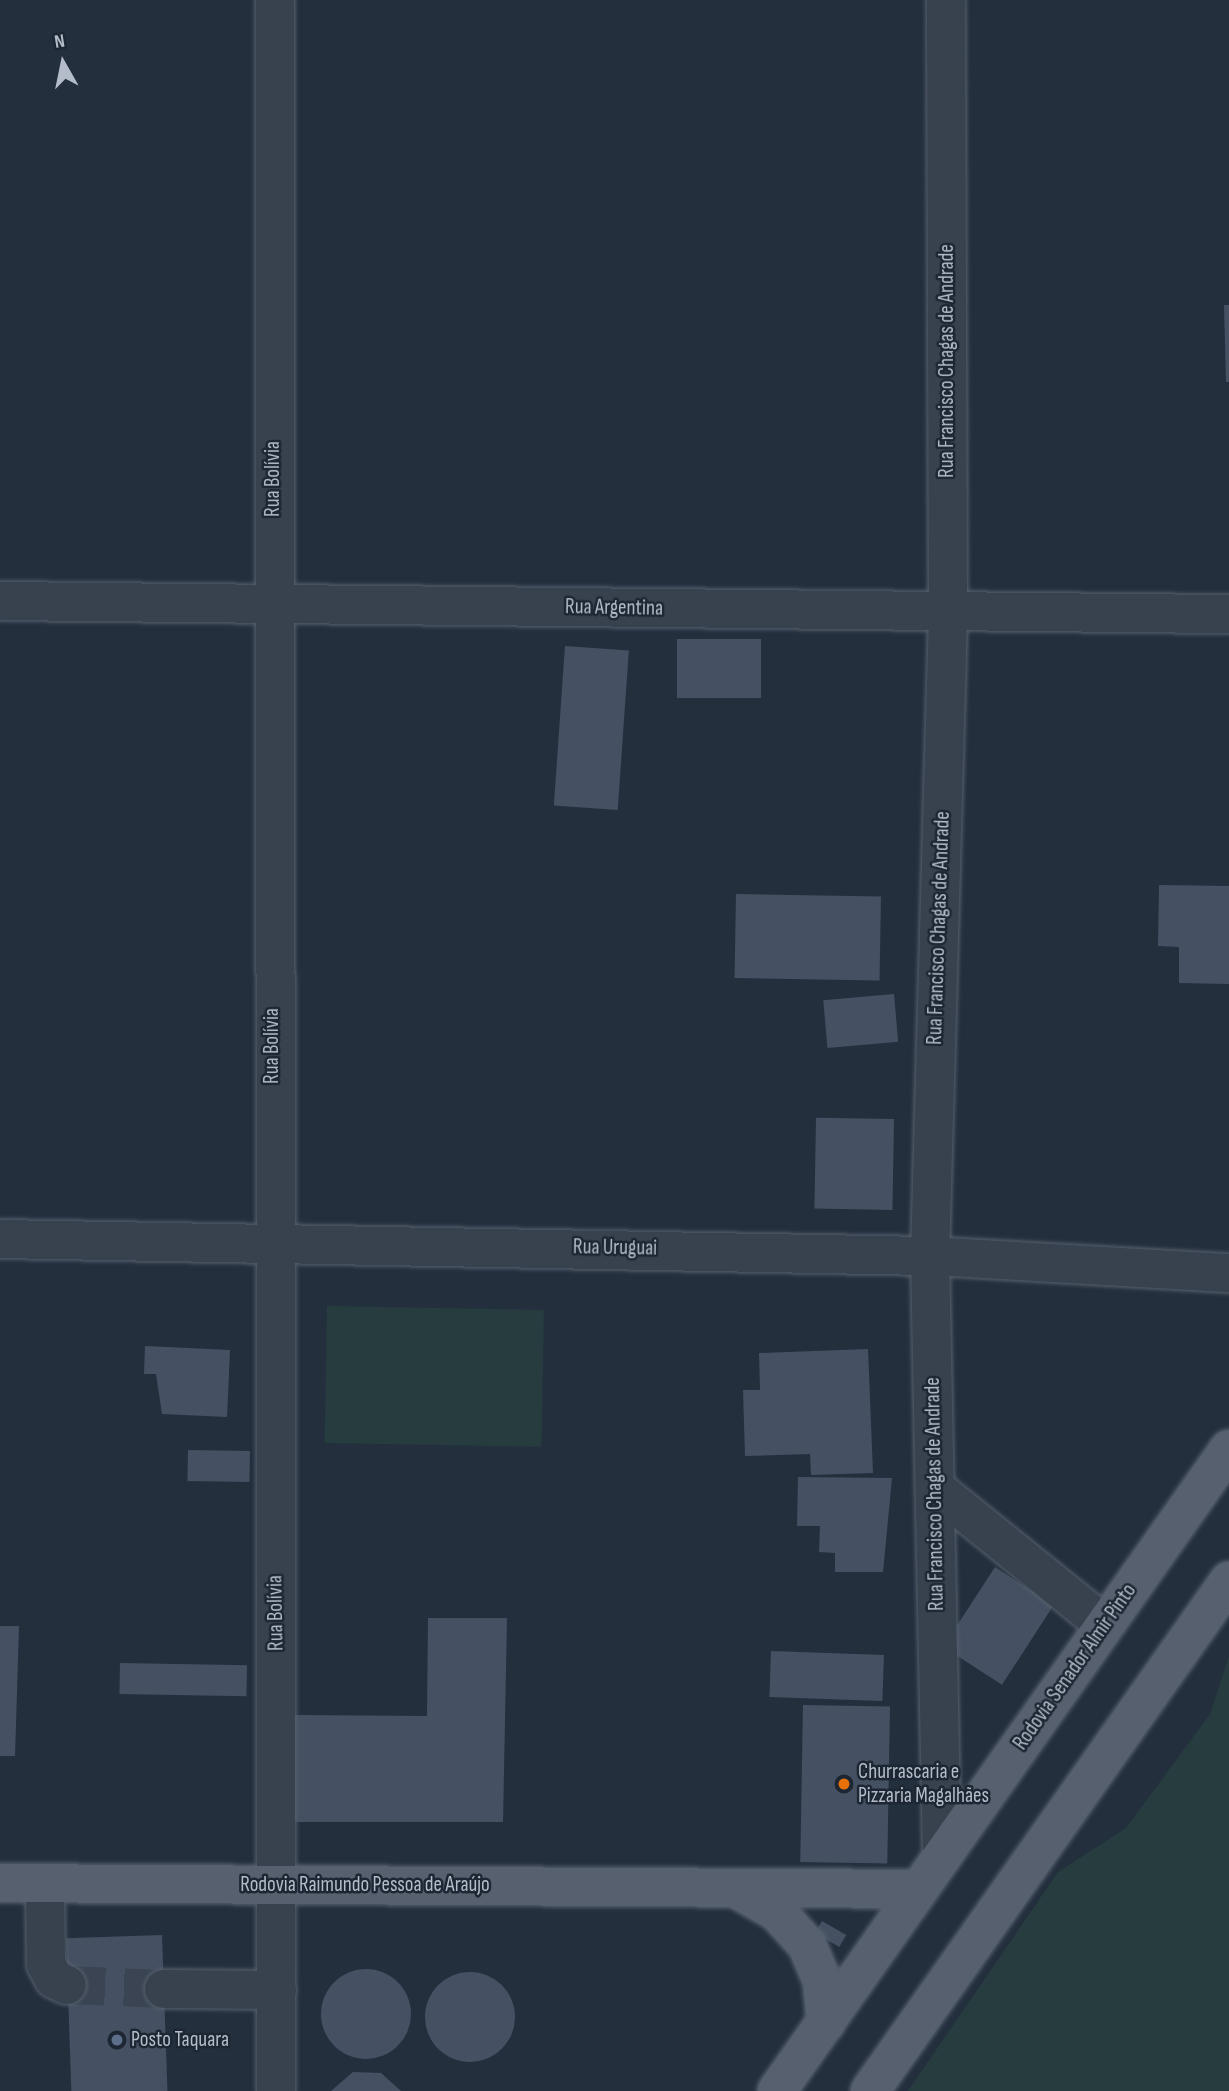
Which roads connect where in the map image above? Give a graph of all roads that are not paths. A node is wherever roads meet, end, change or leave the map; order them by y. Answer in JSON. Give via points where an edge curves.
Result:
{"nodes":[{"id":1,"x":275,"y":0,"type":"edge"},
{"id":2,"x":946,"y":0,"type":"edge"},
{"id":3,"x":0,"y":601,"type":"edge"},
{"id":4,"x":273,"y":602,"type":"junction"},
{"id":5,"x":948,"y":614,"type":"junction"},
{"id":6,"x":1229,"y":614,"type":"edge"},
{"id":7,"x":0,"y":1239,"type":"edge"},
{"id":8,"x":272,"y":1240,"type":"junction"},
{"id":9,"x":930,"y":1256,"type":"junction"},
{"id":10,"x":1229,"y":1273,"type":"edge"},
{"id":11,"x":1229,"y":1449,"type":"edge"},
{"id":12,"x":935,"y":1488,"type":"junction"},
{"id":13,"x":1229,"y":1581,"type":"edge"},
{"id":14,"x":1105,"y":1625,"type":"junction"},
{"id":15,"x":942,"y":1855,"type":"junction"},
{"id":16,"x":0,"y":1883,"type":"edge"},
{"id":17,"x":45,"y":1884,"type":"junction"},
{"id":18,"x":730,"y":1885,"type":"junction"},
{"id":19,"x":278,"y":1886,"type":"junction"},
{"id":20,"x":918,"y":1889,"type":"junction"},
{"id":21,"x":67,"y":1985,"type":"dead end"},
{"id":22,"x":164,"y":1989,"type":"tunnel mouth"},
{"id":23,"x":277,"y":1990,"type":"junction"},
{"id":24,"x":826,"y":2023,"type":"junction"},
{"id":25,"x":276,"y":2091,"type":"edge"},
{"id":26,"x":777,"y":2091,"type":"edge"},
{"id":27,"x":870,"y":2091,"type":"edge"}],
"edges":[{"from":1,"to":4,"type":"street","name":"Rua Bolívia"},
{"from":2,"to":5,"type":"street","name":"Rua Francisco Chagas de Andrade"},
{"from":3,"to":4,"type":"street","name":"Rua Argentina"},
{"from":4,"to":5,"type":"street","name":"Rua Argentina"},
{"from":4,"to":8,"type":"street","name":"Rua Bolívia"},
{"from":5,"to":6,"type":"street","name":"Rua Argentina"},
{"from":5,"to":9,"type":"street","name":"Rua Francisco Chagas de Andrade"},
{"from":7,"to":8,"type":"street","name":"Rua Uruguai"},
{"from":8,"to":9,"type":"street","name":"Rua Uruguai"},
{"from":8,"to":19,"type":"street","name":"Rua Bolívia"},
{"from":9,"to":10,"type":"street","name":"Rua Uruguai"},
{"from":9,"to":12,"type":"street","name":"Rua Francisco Chagas de Andrade"},
{"from":11,"to":14,"type":"main road","name":"Rodovia Senador Almir Pinto"},
{"from":12,"to":14,"type":"street"},
{"from":12,"to":15,"type":"street","name":"Rua Francisco Chagas de Andrade"},
{"from":13,"to":27,"type":"main road"},
{"from":14,"to":15,"type":"main road","name":"Rodovia Senador Almir Pinto"},
{"from":15,"to":20,"type":"main road","name":"Rodovia Senador Almir Pinto"},
{"from":16,"to":17,"type":"main road","name":"Rodovia Raimundo Pessoa de Araújo"},
{"from":17,"to":19,"type":"main road","name":"Rodovia Raimundo Pessoa de Araújo"},
{"from":17,"to":21,"type":"street","via":[[46,1964]]},
{"from":18,"to":19,"type":"main road","name":"Rodovia Raimundo Pessoa de Araújo"},
{"from":18,"to":20,"type":"main road","name":"Rodovia Raimundo Pessoa de Araújo"},
{"from":18,"to":24,"type":"main road","via":[[777,1912],[807,1945],[822,1980]]},
{"from":19,"to":23,"type":"street","name":"Rua Bolívia"},
{"from":20,"to":24,"type":"main road","name":"Rodovia Senador Almir Pinto"},
{"from":22,"to":23,"type":"street"},
{"from":23,"to":25,"type":"street","name":"Rua Bolívia"},
{"from":24,"to":26,"type":"main road","name":"Rodovia Senador Almir Pinto"}]}
